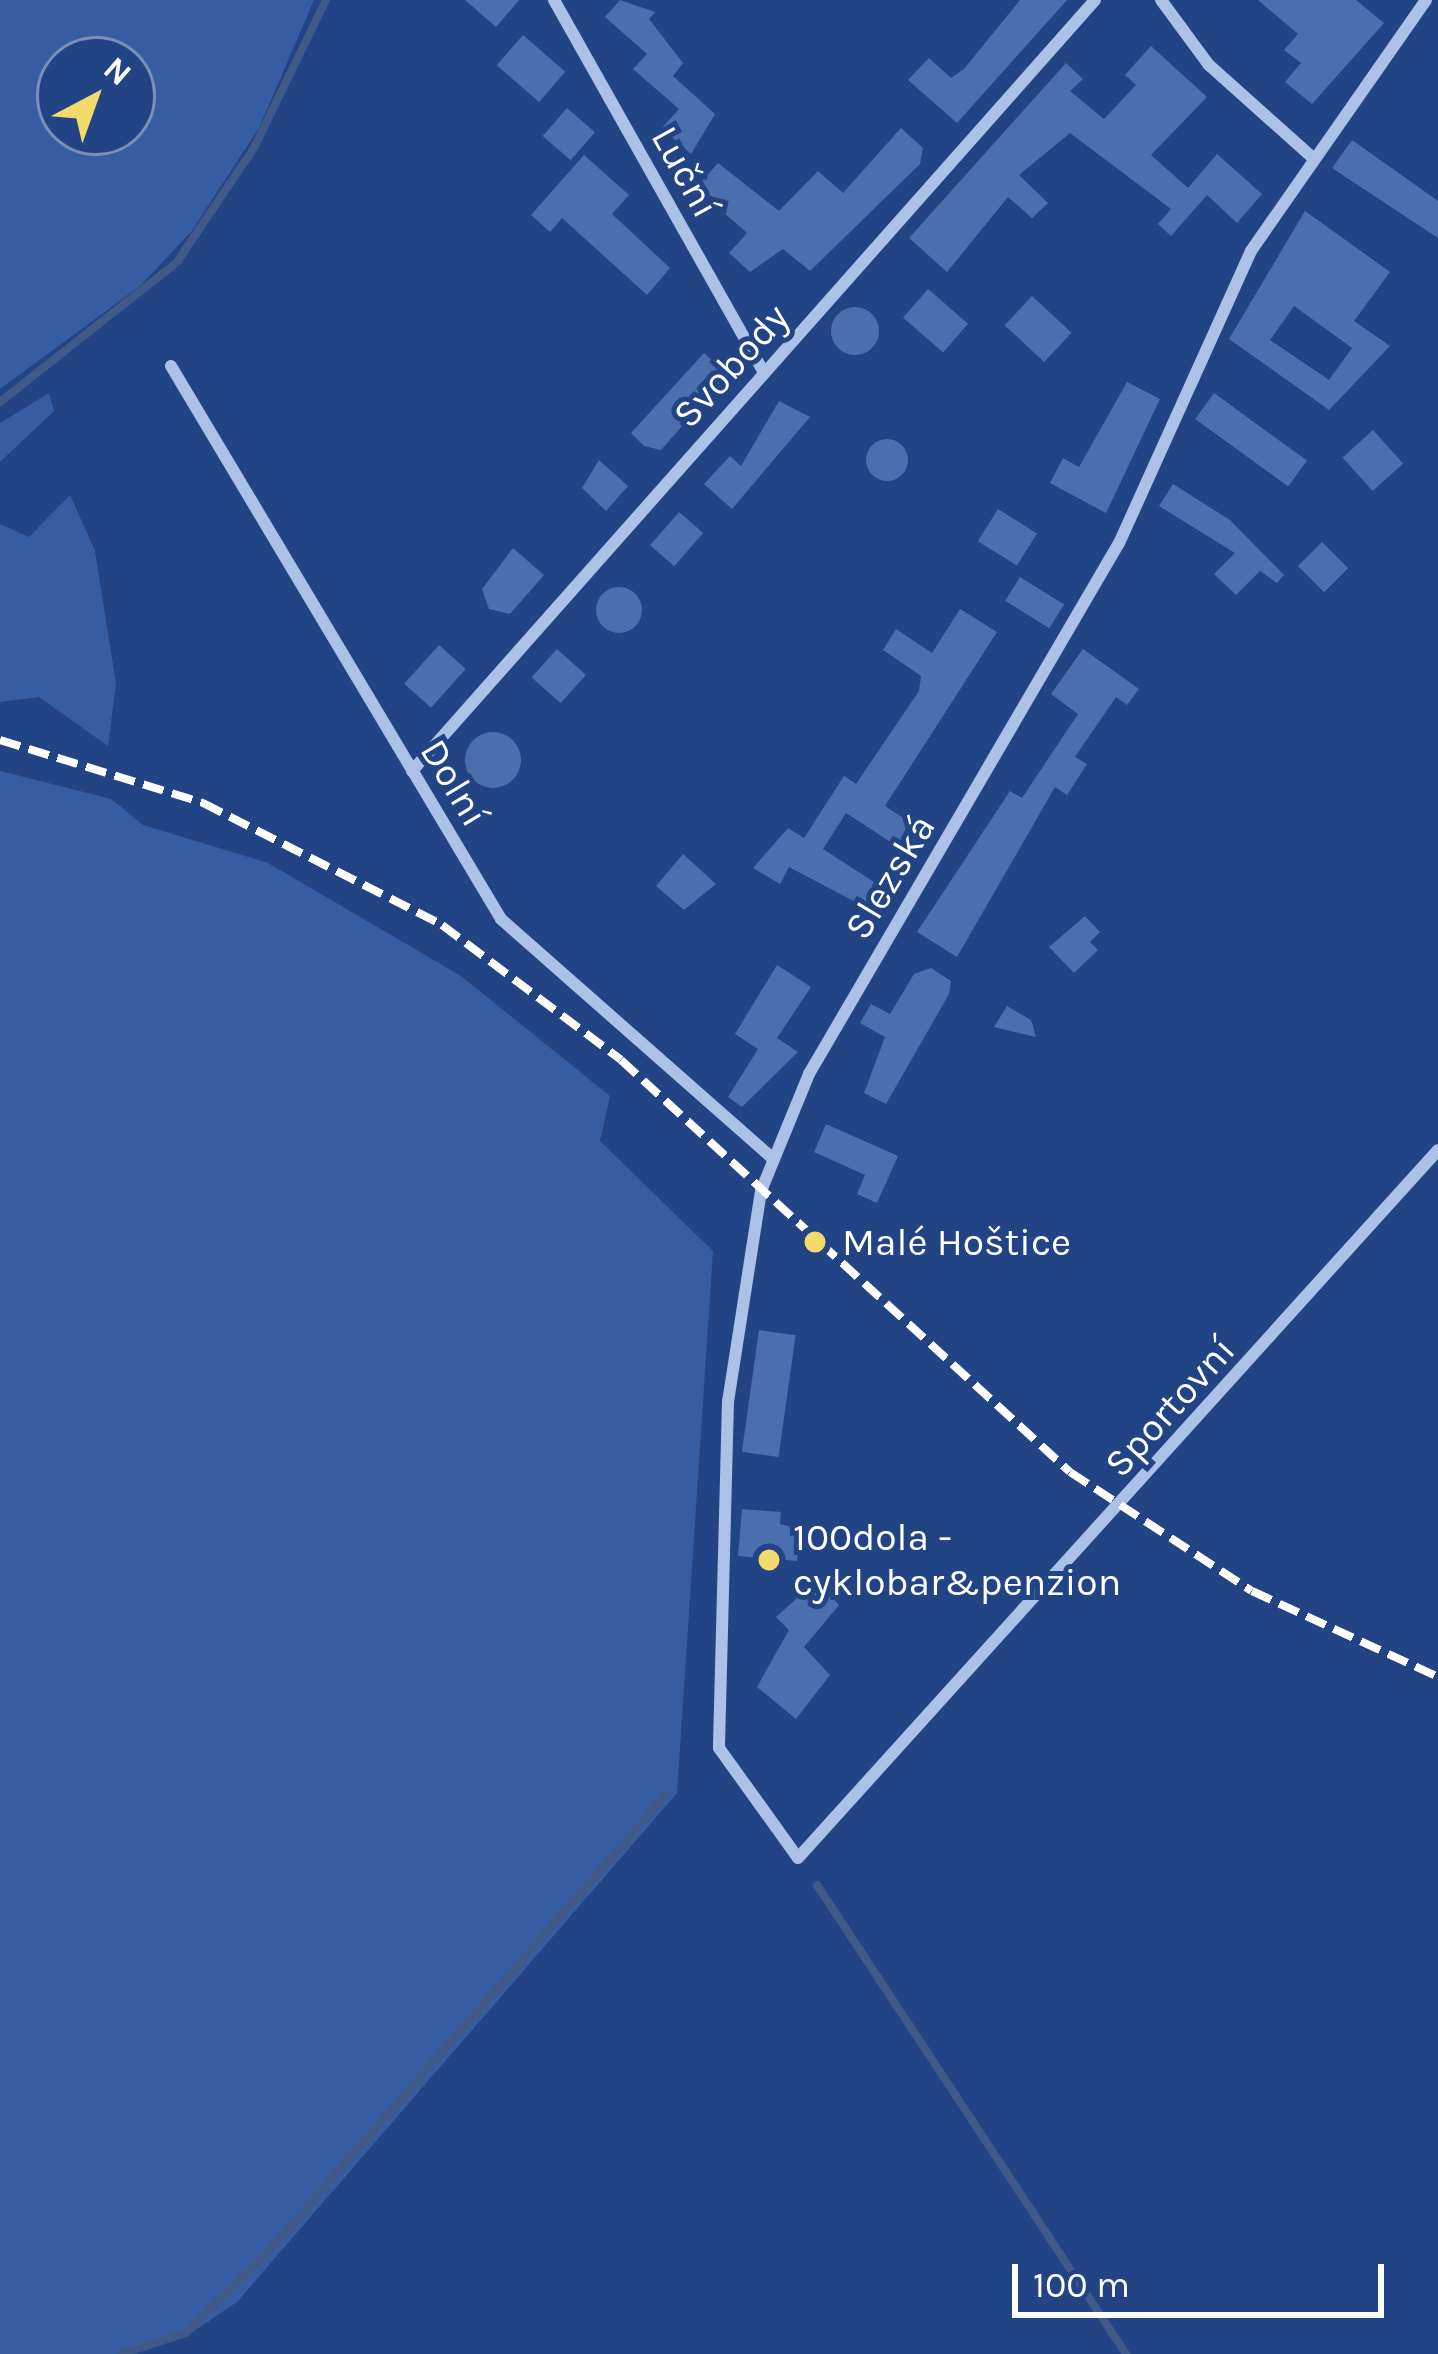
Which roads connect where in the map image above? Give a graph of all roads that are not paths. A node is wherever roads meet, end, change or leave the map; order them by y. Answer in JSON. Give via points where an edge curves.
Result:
{"nodes":[{"id":1,"x":554,"y":0,"type":"edge"},
{"id":2,"x":1095,"y":0,"type":"edge"},
{"id":3,"x":1161,"y":0,"type":"edge"},
{"id":4,"x":1426,"y":0,"type":"edge"},
{"id":5,"x":1312,"y":157,"type":"junction"},
{"id":6,"x":171,"y":366,"type":"dead end"},
{"id":7,"x":764,"y":373,"type":"junction"},
{"id":8,"x":412,"y":772,"type":"junction"},
{"id":9,"x":1438,"y":1150,"type":"edge"},
{"id":10,"x":773,"y":1159,"type":"junction"},
{"id":11,"x":798,"y":1858,"type":"joint"}],
"edges":[{"from":1,"to":7,"type":"street","name":"Luční"},
{"from":2,"to":7,"type":"street","name":"Svobody"},
{"from":3,"to":5,"type":"street","via":[[1209,65]]},
{"from":4,"to":5,"type":"street","name":"Slezská"},
{"from":5,"to":10,"type":"street","name":"Slezská","via":[[1219,310],[1109,561],[809,1075]]},
{"from":6,"to":8,"type":"street","name":"Dolní"},
{"from":7,"to":8,"type":"street","name":"Svobody"},
{"from":8,"to":10,"type":"street","name":"Dolní","via":[[501,920]]},
{"from":9,"to":11,"type":"street","name":"Sportovní"},
{"from":10,"to":11,"type":"street","name":"Slezská","via":[[728,1401],[719,1748]]}]}
